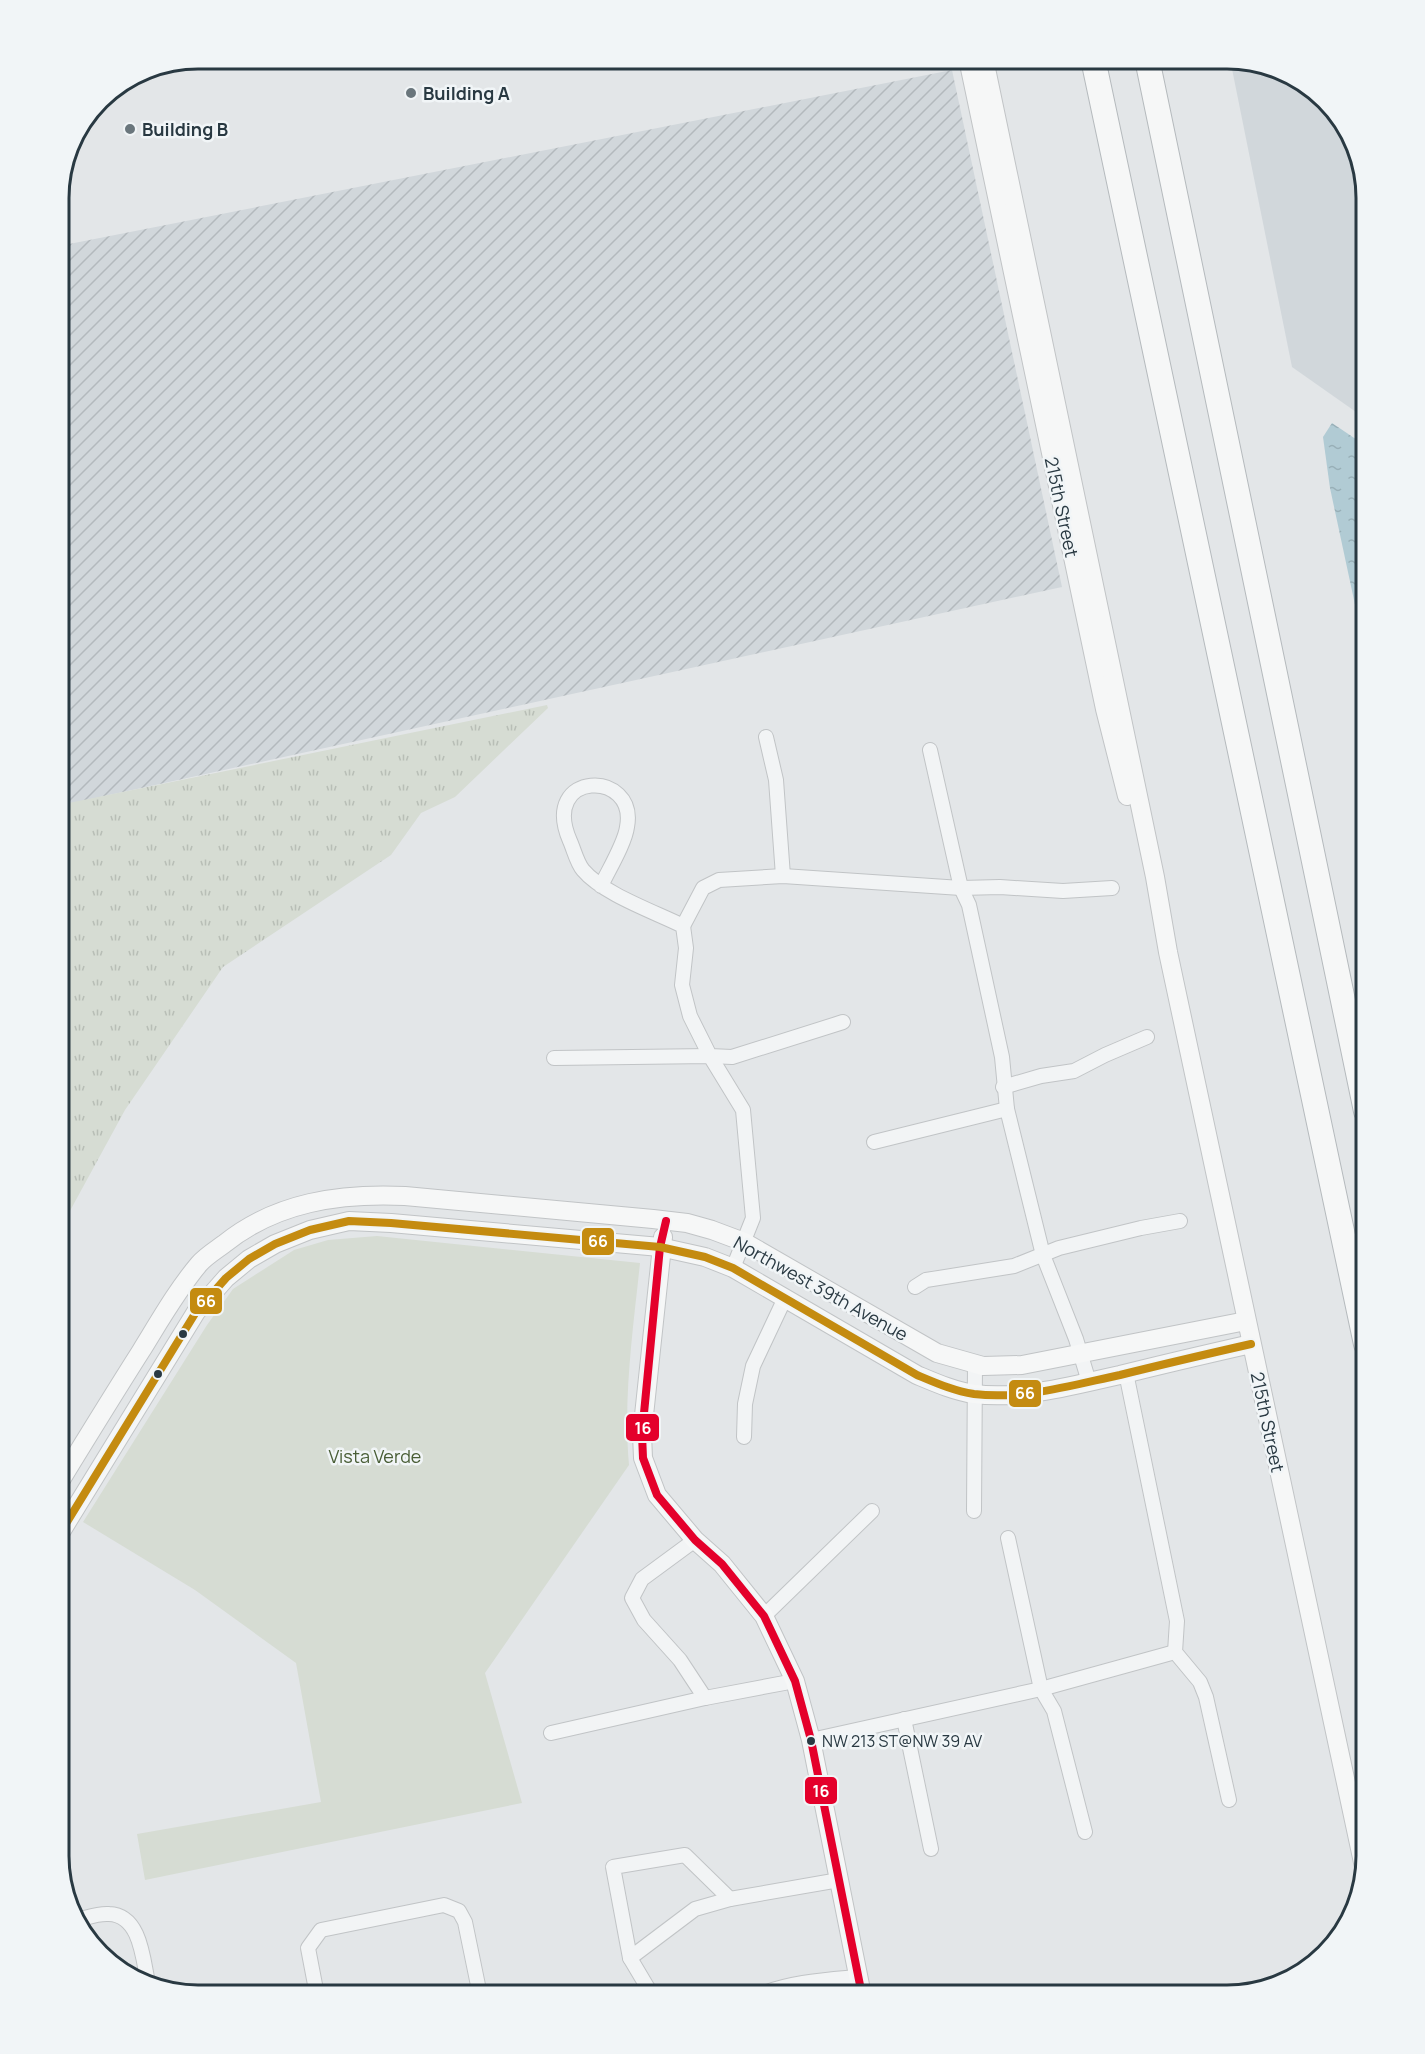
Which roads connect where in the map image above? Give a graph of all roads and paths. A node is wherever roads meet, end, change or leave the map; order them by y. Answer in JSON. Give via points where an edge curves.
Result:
{"nodes":[{"id":1,"x":971,"y":69,"type":"edge"},
{"id":2,"x":986,"y":69,"type":"edge"},
{"id":3,"x":1095,"y":69,"type":"edge"},
{"id":4,"x":1149,"y":69,"type":"edge"},
{"id":5,"x":766,"y":737,"type":"dead end"},
{"id":6,"x":930,"y":750,"type":"dead end"},
{"id":7,"x":783,"y":876,"type":"junction"},
{"id":8,"x":601,"y":886,"type":"junction"},
{"id":9,"x":961,"y":888,"type":"junction"},
{"id":10,"x":1112,"y":888,"type":"dead end"},
{"id":11,"x":683,"y":926,"type":"junction"},
{"id":12,"x":1168,"y":952,"type":"junction"},
{"id":13,"x":843,"y":1022,"type":"dead end"},
{"id":14,"x":1146,"y":1037,"type":"dead end"},
{"id":15,"x":710,"y":1056,"type":"junction"},
{"id":16,"x":554,"y":1058,"type":"dead end"},
{"id":17,"x":1356,"y":1063,"type":"edge"},
{"id":18,"x":1004,"y":1087,"type":"junction"},
{"id":19,"x":1007,"y":1109,"type":"junction"},
{"id":20,"x":874,"y":1142,"type":"dead end"},
{"id":21,"x":666,"y":1221,"type":"junction"},
{"id":22,"x":1180,"y":1221,"type":"dead end"},
{"id":23,"x":744,"y":1242,"type":"junction"},
{"id":24,"x":660,"y":1247,"type":"junction"},
{"id":25,"x":1043,"y":1255,"type":"junction"},
{"id":26,"x":734,"y":1268,"type":"junction"},
{"id":27,"x":915,"y":1287,"type":"dead end"},
{"id":28,"x":1356,"y":1297,"type":"edge"},
{"id":29,"x":785,"y":1298,"type":"junction"},
{"id":30,"x":1246,"y":1320,"type":"junction"},
{"id":31,"x":1251,"y":1344,"type":"junction"},
{"id":32,"x":1081,"y":1355,"type":"junction"},
{"id":33,"x":975,"y":1364,"type":"junction"},
{"id":34,"x":1126,"y":1373,"type":"junction"},
{"id":35,"x":1089,"y":1382,"type":"junction"},
{"id":36,"x":974,"y":1394,"type":"junction"},
{"id":37,"x":744,"y":1437,"type":"dead end"},
{"id":38,"x":69,"y":1465,"type":"edge"},
{"id":39,"x":872,"y":1511,"type":"dead end"},
{"id":40,"x":974,"y":1511,"type":"dead end"},
{"id":41,"x":69,"y":1517,"type":"edge"},
{"id":42,"x":1008,"y":1538,"type":"dead end"},
{"id":43,"x":695,"y":1540,"type":"junction"},
{"id":44,"x":764,"y":1616,"type":"junction"},
{"id":45,"x":1175,"y":1652,"type":"junction"},
{"id":46,"x":795,"y":1682,"type":"junction"},
{"id":47,"x":1041,"y":1689,"type":"junction"},
{"id":48,"x":705,"y":1698,"type":"junction"},
{"id":49,"x":904,"y":1719,"type":"junction"},
{"id":50,"x":552,"y":1733,"type":"dead end"},
{"id":51,"x":811,"y":1740,"type":"junction"},
{"id":52,"x":1229,"y":1800,"type":"dead end"},
{"id":53,"x":1356,"y":1829,"type":"edge"},
{"id":54,"x":1085,"y":1832,"type":"dead end"},
{"id":55,"x":931,"y":1850,"type":"dead end"},
{"id":56,"x":839,"y":1880,"type":"junction"},
{"id":57,"x":730,"y":1899,"type":"junction"},
{"id":58,"x":85,"y":1918,"type":"edge"},
{"id":59,"x":630,"y":1958,"type":"junction"},
{"id":60,"x":146,"y":1974,"type":"edge"},
{"id":61,"x":858,"y":1977,"type":"junction"},
{"id":62,"x":315,"y":1985,"type":"edge"},
{"id":63,"x":478,"y":1985,"type":"edge"},
{"id":64,"x":646,"y":1985,"type":"edge"},
{"id":65,"x":794,"y":1985,"type":"edge"},
{"id":66,"x":860,"y":1985,"type":"edge"}],
"edges":[{"from":1,"to":12,"type":"street","name":"215th Street","via":[[1105,709]]},
{"from":2,"to":12,"type":"street","name":"215th Street"},
{"from":3,"to":28,"type":"highway"},
{"from":4,"to":17,"type":"highway"},
{"from":5,"to":7,"type":"street","via":[[776,780]]},
{"from":6,"to":9,"type":"street"},
{"from":7,"to":9,"type":"street"},
{"from":7,"to":11,"type":"street","via":[[719,880],[703,888]]},
{"from":8,"to":8,"type":"street","via":[[582,869],[567,834],[563,811],[573,792],[589,784],[608,787],[622,799],[628,814],[627,829]]},
{"from":8,"to":11,"type":"street"},
{"from":9,"to":10,"type":"street"},
{"from":9,"to":18,"type":"street","via":[[969,905],[1002,1057]]},
{"from":11,"to":15,"type":"street","via":[[686,948],[682,985],[690,1016]]},
{"from":12,"to":30,"type":"street","name":"215th Street"},
{"from":13,"to":15,"type":"street","via":[[732,1057]]},
{"from":14,"to":18,"type":"street","via":[[1074,1071]]},
{"from":15,"to":16,"type":"street"},
{"from":15,"to":23,"type":"street","via":[[743,1110],[753,1218]]},
{"from":18,"to":19,"type":"street"},
{"from":19,"to":20,"type":"street"},
{"from":19,"to":25,"type":"street"},
{"from":21,"to":23,"type":"street","name":"Northwest 39th Avenue","via":[[687,1223]]},
{"from":21,"to":24,"type":"street"},
{"from":21,"to":38,"type":"street","name":"Northwest 39th Avenue","via":[[368,1194],[305,1203],[260,1219],[200,1262]]},
{"from":22,"to":25,"type":"street"},
{"from":23,"to":26,"type":"street"},
{"from":23,"to":33,"type":"street","name":"Northwest 39th Avenue","via":[[937,1353]]},
{"from":24,"to":26,"type":"street","name":"Northwest 39th Avenue"},
{"from":24,"to":41,"type":"street","name":"Northwest 39th Avenue","via":[[349,1221],[309,1230],[275,1244],[226,1278],[196,1312]]},
{"from":24,"to":43,"type":"street","via":[[643,1458],[657,1495]]},
{"from":25,"to":27,"type":"street","via":[[1014,1266],[926,1280]]},
{"from":25,"to":32,"type":"street"},
{"from":26,"to":29,"type":"street","name":"Northwest 39th Avenue"},
{"from":29,"to":36,"type":"street","name":"Northwest 39th Avenue","via":[[917,1375]]},
{"from":29,"to":37,"type":"street","via":[[753,1366],[745,1404]]},
{"from":30,"to":31,"type":"street","name":"215th Street"},
{"from":30,"to":32,"type":"street","name":"Northwest 39th Avenue"},
{"from":31,"to":34,"type":"street","name":"Northwest 39th Avenue"},
{"from":31,"to":53,"type":"street","name":"215th Street"},
{"from":32,"to":33,"type":"street","name":"Northwest 39th Avenue","via":[[1010,1366]]},
{"from":32,"to":35,"type":"street"},
{"from":33,"to":36,"type":"street"},
{"from":34,"to":35,"type":"street","name":"Northwest 39th Avenue"},
{"from":34,"to":45,"type":"street","via":[[1177,1621]]},
{"from":35,"to":36,"type":"street","name":"Northwest 39th Avenue","via":[[1031,1393]]},
{"from":36,"to":40,"type":"street"},
{"from":39,"to":44,"type":"street"},
{"from":42,"to":47,"type":"street"},
{"from":43,"to":44,"type":"street","via":[[722,1564]]},
{"from":43,"to":48,"type":"street","via":[[642,1579],[632,1599]]},
{"from":44,"to":46,"type":"street"},
{"from":45,"to":47,"type":"street"},
{"from":45,"to":52,"type":"street","via":[[1200,1682],[1206,1697]]},
{"from":46,"to":48,"type":"street"},
{"from":46,"to":51,"type":"street"},
{"from":47,"to":49,"type":"street"},
{"from":47,"to":54,"type":"street","via":[[1054,1711]]},
{"from":48,"to":50,"type":"street"},
{"from":49,"to":51,"type":"street"},
{"from":49,"to":55,"type":"street"},
{"from":51,"to":56,"type":"street"},
{"from":56,"to":57,"type":"street"},
{"from":56,"to":61,"type":"street"},
{"from":57,"to":59,"type":"street","via":[[695,1909]]},
{"from":57,"to":59,"type":"street","via":[[686,1855],[613,1867]]},
{"from":58,"to":60,"type":"street","via":[[110,1913],[127,1921],[139,1939]]},
{"from":59,"to":64,"type":"street"},
{"from":61,"to":65,"type":"street"},
{"from":61,"to":66,"type":"street"},
{"from":62,"to":63,"type":"street","via":[[308,1948],[321,1930],[444,1905],[459,1911],[465,1922]]}]}
